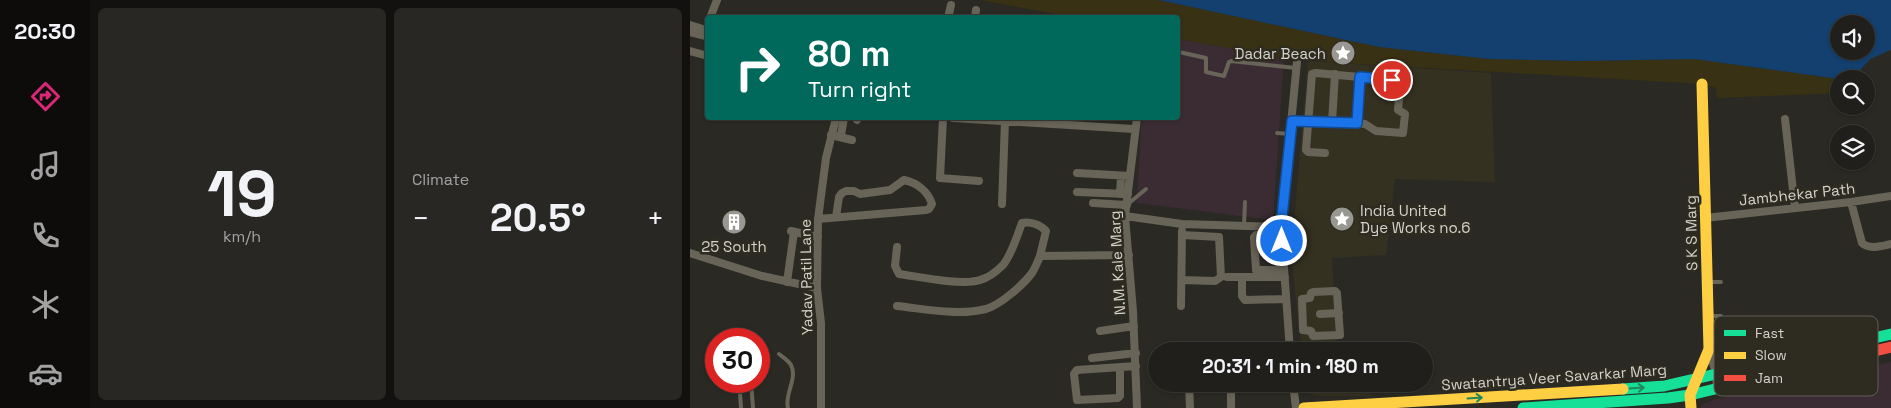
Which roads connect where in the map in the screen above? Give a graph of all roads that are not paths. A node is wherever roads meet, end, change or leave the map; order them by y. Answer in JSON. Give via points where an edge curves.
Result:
{"nodes":[{"id":1,"x":717,"y":0,"type":"edge"},
{"id":2,"x":950,"y":5,"type":"dead end"},
{"id":3,"x":711,"y":15,"type":"edge"},
{"id":4,"x":948,"y":15,"type":"edge"},
{"id":5,"x":690,"y":25,"type":"edge"},
{"id":6,"x":690,"y":32,"type":"edge"},
{"id":7,"x":705,"y":32,"type":"edge"},
{"id":8,"x":705,"y":33,"type":"edge"},
{"id":9,"x":690,"y":51,"type":"edge"},
{"id":10,"x":1180,"y":52,"type":"edge"},
{"id":11,"x":705,"y":55,"type":"edge"},
{"id":12,"x":1296,"y":65,"type":"joint"},
{"id":13,"x":1335,"y":74,"type":"junction"},
{"id":14,"x":1360,"y":77,"type":"junction"},
{"id":15,"x":1392,"y":80,"type":"dead end"},
{"id":16,"x":1702,"y":84,"type":"dead end"},
{"id":17,"x":1400,"y":89,"type":"dead end"},
{"id":18,"x":1785,"y":119,"type":"dead end"},
{"id":19,"x":836,"y":120,"type":"edge"},
{"id":20,"x":844,"y":120,"type":"edge"},
{"id":21,"x":944,"y":120,"type":"edge"},
{"id":22,"x":988,"y":120,"type":"edge"},
{"id":23,"x":1136,"y":120,"type":"edge"},
{"id":24,"x":1005,"y":121,"type":"junction"},
{"id":25,"x":1292,"y":121,"type":"junction"},
{"id":26,"x":1309,"y":122,"type":"junction"},
{"id":27,"x":1332,"y":122,"type":"junction"},
{"id":28,"x":1357,"y":123,"type":"junction"},
{"id":29,"x":1134,"y":129,"type":"junction"},
{"id":30,"x":1277,"y":133,"type":"dead end"},
{"id":31,"x":1290,"y":134,"type":"junction"},
{"id":32,"x":841,"y":135,"type":"dead end"},
{"id":33,"x":832,"y":136,"type":"junction"},
{"id":34,"x":852,"y":140,"type":"dead end"},
{"id":35,"x":1326,"y":153,"type":"dead end"},
{"id":36,"x":1077,"y":173,"type":"dead end"},
{"id":37,"x":1125,"y":176,"type":"junction"},
{"id":38,"x":979,"y":181,"type":"dead end"},
{"id":39,"x":1146,"y":189,"type":"dead end"},
{"id":40,"x":1077,"y":192,"type":"dead end"},
{"id":41,"x":1124,"y":194,"type":"junction"},
{"id":42,"x":1891,"y":196,"type":"edge"},
{"id":43,"x":1246,"y":202,"type":"dead end"},
{"id":44,"x":1851,"y":202,"type":"junction"},
{"id":45,"x":1002,"y":204,"type":"dead end"},
{"id":46,"x":1094,"y":204,"type":"dead end"},
{"id":47,"x":1127,"y":205,"type":"junction"},
{"id":48,"x":1795,"y":208,"type":"junction"},
{"id":49,"x":1126,"y":216,"type":"junction"},
{"id":50,"x":836,"y":217,"type":"junction"},
{"id":51,"x":1705,"y":218,"type":"junction"},
{"id":52,"x":818,"y":219,"type":"junction"},
{"id":53,"x":1182,"y":224,"type":"junction"},
{"id":54,"x":1244,"y":226,"type":"junction"},
{"id":55,"x":1281,"y":226,"type":"junction"},
{"id":56,"x":1182,"y":235,"type":"junction"},
{"id":57,"x":1269,"y":236,"type":"dead end"},
{"id":58,"x":818,"y":238,"type":"junction"},
{"id":59,"x":1891,"y":244,"type":"edge"},
{"id":60,"x":897,"y":248,"type":"dead end"},
{"id":61,"x":690,"y":253,"type":"edge"},
{"id":62,"x":1129,"y":254,"type":"junction"},
{"id":63,"x":1040,"y":256,"type":"junction"},
{"id":64,"x":1285,"y":274,"type":"junction"},
{"id":65,"x":1227,"y":277,"type":"dead end"},
{"id":66,"x":1242,"y":277,"type":"junction"},
{"id":67,"x":1182,"y":280,"type":"junction"},
{"id":68,"x":787,"y":282,"type":"junction"},
{"id":69,"x":1707,"y":282,"type":"junction"},
{"id":70,"x":1721,"y":282,"type":"dead end"},
{"id":71,"x":817,"y":288,"type":"junction"},
{"id":72,"x":1286,"y":299,"type":"junction"},
{"id":73,"x":897,"y":306,"type":"dead end"},
{"id":74,"x":1181,"y":306,"type":"dead end"},
{"id":75,"x":1339,"y":313,"type":"junction"},
{"id":76,"x":1320,"y":314,"type":"dead end"},
{"id":77,"x":1288,"y":315,"type":"junction"},
{"id":78,"x":1302,"y":315,"type":"junction"},
{"id":79,"x":1708,"y":316,"type":"junction"},
{"id":80,"x":1721,"y":316,"type":"dead end"},
{"id":81,"x":1134,"y":326,"type":"junction"},
{"id":82,"x":1100,"y":330,"type":"dead end"},
{"id":83,"x":1891,"y":334,"type":"edge"},
{"id":84,"x":1878,"y":337,"type":"edge"},
{"id":85,"x":1290,"y":342,"type":"edge"},
{"id":86,"x":1709,"y":347,"type":"junction"},
{"id":87,"x":1714,"y":347,"type":"edge"},
{"id":88,"x":1891,"y":347,"type":"edge"},
{"id":89,"x":1878,"y":350,"type":"edge"},
{"id":90,"x":779,"y":354,"type":"dead end"},
{"id":91,"x":1136,"y":354,"type":"junction"},
{"id":92,"x":1092,"y":358,"type":"dead end"},
{"id":93,"x":1136,"y":366,"type":"junction"},
{"id":94,"x":1714,"y":366,"type":"edge"},
{"id":95,"x":1120,"y":368,"type":"junction"},
{"id":96,"x":1714,"y":374,"type":"edge"},
{"id":97,"x":1696,"y":378,"type":"junction"},
{"id":98,"x":1714,"y":390,"type":"edge"},
{"id":99,"x":1189,"y":392,"type":"edge"},
{"id":100,"x":1231,"y":392,"type":"edge"},
{"id":101,"x":1294,"y":392,"type":"edge"},
{"id":102,"x":740,"y":393,"type":"dead end"},
{"id":103,"x":752,"y":393,"type":"edge"},
{"id":104,"x":1690,"y":395,"type":"junction"},
{"id":105,"x":1100,"y":404,"type":"edge"},
{"id":106,"x":741,"y":408,"type":"edge"},
{"id":107,"x":753,"y":408,"type":"edge"},
{"id":108,"x":788,"y":408,"type":"edge"},
{"id":109,"x":821,"y":408,"type":"edge"},
{"id":110,"x":1137,"y":408,"type":"edge"},
{"id":111,"x":1190,"y":408,"type":"edge"},
{"id":112,"x":1231,"y":408,"type":"edge"},
{"id":113,"x":1296,"y":408,"type":"edge"},
{"id":114,"x":1304,"y":408,"type":"edge"},
{"id":115,"x":1522,"y":408,"type":"edge"},
{"id":116,"x":1691,"y":408,"type":"edge"}],
"edges":[{"from":1,"to":3,"type":"street"},
{"from":2,"to":4,"type":"street"},
{"from":5,"to":7,"type":"street"},
{"from":6,"to":8,"type":"street"},
{"from":9,"to":11,"type":"street"},
{"from":10,"to":12,"type":"lane","via":[[1206,58],[1206,72],[1224,76],[1231,61]]},
{"from":12,"to":25,"type":"street"},
{"from":13,"to":14,"type":"street"},
{"from":13,"to":26,"type":"street","via":[[1312,75]]},
{"from":13,"to":27,"type":"street"},
{"from":14,"to":15,"type":"street"},
{"from":14,"to":28,"type":"street"},
{"from":16,"to":51,"type":"main road","name":"S K S Marg"},
{"from":17,"to":28,"type":"street","via":[[1398,110],[1405,114],[1403,133],[1376,131]]},
{"from":18,"to":48,"type":"street"},
{"from":19,"to":33,"type":"street","name":"Yadav Patil Lane"},
{"from":20,"to":32,"type":"street"},
{"from":21,"to":38,"type":"street","via":[[940,178]]},
{"from":22,"to":24,"type":"street"},
{"from":23,"to":29,"type":"street","name":"N.M. Kale Marg"},
{"from":24,"to":29,"type":"street"},
{"from":24,"to":45,"type":"street"},
{"from":25,"to":26,"type":"street"},
{"from":25,"to":31,"type":"street"},
{"from":26,"to":27,"type":"street"},
{"from":26,"to":35,"type":"street","via":[[1307,152]]},
{"from":27,"to":28,"type":"street"},
{"from":29,"to":37,"type":"street","name":"N.M. Kale Marg"},
{"from":30,"to":31,"type":"lane"},
{"from":31,"to":55,"type":"street"},
{"from":33,"to":34,"type":"street"},
{"from":33,"to":52,"type":"street","name":"Yadav Patil Lane"},
{"from":36,"to":37,"type":"street"},
{"from":37,"to":41,"type":"street","name":"N.M. Kale Marg"},
{"from":39,"to":47,"type":"lane"},
{"from":40,"to":41,"type":"street"},
{"from":41,"to":47,"type":"street","name":"N.M. Kale Marg"},
{"from":42,"to":44,"type":"street","name":"Jambhekar Path"},
{"from":43,"to":54,"type":"lane"},
{"from":44,"to":48,"type":"street","name":"Jambhekar Path"},
{"from":44,"to":59,"type":"street","via":[[1865,247]]},
{"from":46,"to":47,"type":"street"},
{"from":47,"to":49,"type":"street","name":"N.M. Kale Marg"},
{"from":48,"to":51,"type":"street","name":"Jambhekar Path"},
{"from":49,"to":53,"type":"street"},
{"from":49,"to":62,"type":"street","name":"N.M. Kale Marg"},
{"from":50,"to":50,"type":"street","via":[[926,210],[932,204],[921,187],[904,180],[890,190],[860,194],[846,191],[839,197]]},
{"from":50,"to":52,"type":"street"},
{"from":51,"to":69,"type":"main road","name":"S K S Marg"},
{"from":52,"to":58,"type":"street","name":"Yadav Patil Lane"},
{"from":53,"to":54,"type":"street"},
{"from":53,"to":56,"type":"street"},
{"from":54,"to":55,"type":"street"},
{"from":55,"to":64,"type":"street"},
{"from":56,"to":67,"type":"street"},
{"from":56,"to":67,"type":"street","via":[[1220,237],[1221,277],[1215,280]]},
{"from":57,"to":64,"type":"street","via":[[1254,237],[1256,270]]},
{"from":58,"to":68,"type":"street","via":[[791,231]]},
{"from":58,"to":71,"type":"street","name":"Yadav Patil Lane"},
{"from":60,"to":63,"type":"street","via":[[895,266],[899,274],[964,282],[981,280],[1003,264],[1025,222],[1041,226],[1046,231]]},
{"from":61,"to":68,"type":"street"},
{"from":62,"to":63,"type":"street"},
{"from":62,"to":81,"type":"street","name":"N.M. Kale Marg"},
{"from":63,"to":73,"type":"street","via":[[1032,273],[1008,296],[988,308],[954,312]]},
{"from":64,"to":66,"type":"street"},
{"from":64,"to":72,"type":"street"},
{"from":65,"to":66,"type":"street"},
{"from":66,"to":72,"type":"street","via":[[1245,300]]},
{"from":67,"to":74,"type":"street"},
{"from":68,"to":71,"type":"street"},
{"from":69,"to":70,"type":"lane"},
{"from":69,"to":79,"type":"main road","name":"S K S Marg"},
{"from":71,"to":109,"type":"street","name":"Yadav Patil Lane","via":[[821,322]]},
{"from":72,"to":77,"type":"street"},
{"from":75,"to":76,"type":"street"},
{"from":75,"to":78,"type":"street","via":[[1338,336],[1313,336],[1311,331],[1303,331]]},
{"from":75,"to":78,"type":"street","via":[[1337,292],[1313,292],[1310,298],[1301,299]]},
{"from":77,"to":78,"type":"street"},
{"from":77,"to":85,"type":"street"},
{"from":79,"to":80,"type":"lane"},
{"from":79,"to":86,"type":"main road","name":"S K S Marg"},
{"from":81,"to":82,"type":"street"},
{"from":81,"to":91,"type":"street","name":"N.M. Kale Marg"},
{"from":83,"to":84,"type":"main road","name":"Swatantrya Veer Savarkar Marg"},
{"from":86,"to":87,"type":"lane"},
{"from":86,"to":94,"type":"street"},
{"from":86,"to":97,"type":"main road","name":"S K S Marg"},
{"from":88,"to":89,"type":"main road","name":"Swatantrya Veer Savarkar Marg"},
{"from":90,"to":108,"type":"lane","via":[[791,364],[794,376]]},
{"from":91,"to":92,"type":"street"},
{"from":91,"to":93,"type":"street","name":"N.M. Kale Marg"},
{"from":93,"to":95,"type":"street"},
{"from":93,"to":110,"type":"street","name":"N.M. Kale Marg"},
{"from":95,"to":105,"type":"street","via":[[1120,397]]},
{"from":95,"to":105,"type":"street","via":[[1075,372],[1078,401]]},
{"from":96,"to":97,"type":"main road","name":"Swatantrya Veer Savarkar Marg"},
{"from":97,"to":104,"type":"main road","name":"S K S Marg"},
{"from":114,"to":97,"type":"main road","name":"Swatantrya Veer Savarkar Marg","one_way":true,"via":[[1664,386]]},
{"from":98,"to":104,"type":"main road","name":"Swatantrya Veer Savarkar Marg"},
{"from":99,"to":111,"type":"street"},
{"from":100,"to":112,"type":"street"},
{"from":101,"to":113,"type":"street"},
{"from":102,"to":106,"type":"lane"},
{"from":103,"to":107,"type":"lane"},
{"from":104,"to":115,"type":"main road","name":"Swatantrya Veer Savarkar Marg"},
{"from":104,"to":116,"type":"main road"}]}
